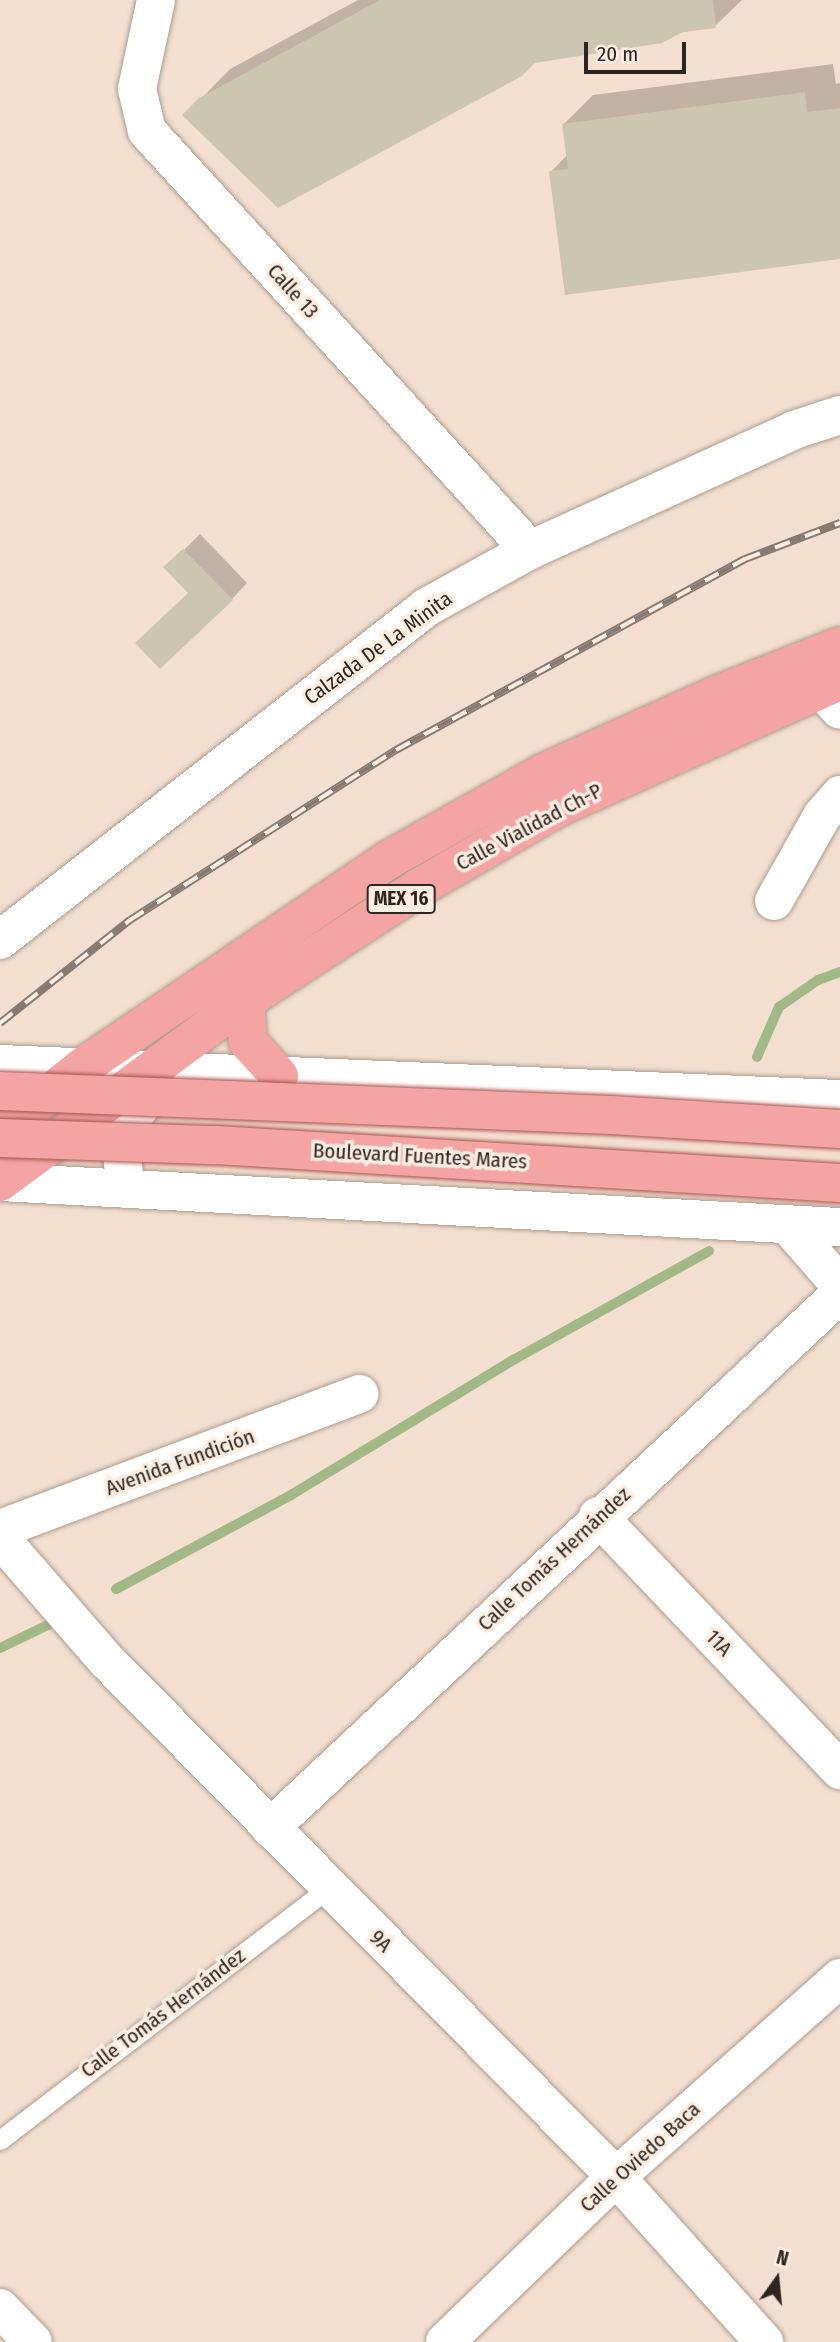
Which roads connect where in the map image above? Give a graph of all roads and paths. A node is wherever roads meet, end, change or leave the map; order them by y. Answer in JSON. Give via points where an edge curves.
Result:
{"nodes":[{"id":1,"x":156,"y":0,"type":"edge"},
{"id":2,"x":840,"y":415,"type":"edge"},
{"id":3,"x":530,"y":550,"type":"junction"},
{"id":4,"x":840,"y":646,"type":"edge"},
{"id":5,"x":824,"y":686,"type":"edge"},
{"id":6,"x":840,"y":795,"type":"edge"},
{"id":7,"x":774,"y":901,"type":"dead end"},
{"id":8,"x":0,"y":940,"type":"edge"},
{"id":9,"x":245,"y":1001,"type":"junction"},
{"id":10,"x":0,"y":1064,"type":"edge"},
{"id":11,"x":81,"y":1068,"type":"junction"},
{"id":12,"x":166,"y":1071,"type":"junction"},
{"id":13,"x":279,"y":1076,"type":"junction"},
{"id":14,"x":0,"y":1091,"type":"edge"},
{"id":15,"x":840,"y":1099,"type":"edge"},
{"id":16,"x":840,"y":1129,"type":"edge"},
{"id":17,"x":0,"y":1133,"type":"edge"},
{"id":18,"x":0,"y":1138,"type":"edge"},
{"id":19,"x":0,"y":1182,"type":"edge"},
{"id":20,"x":840,"y":1183,"type":"edge"},
{"id":21,"x":132,"y":1191,"type":"junction"},
{"id":22,"x":788,"y":1224,"type":"junction"},
{"id":23,"x":840,"y":1227,"type":"edge"},
{"id":24,"x":840,"y":1285,"type":"edge"},
{"id":25,"x":840,"y":1294,"type":"edge"},
{"id":26,"x":359,"y":1394,"type":"dead end"},
{"id":27,"x":598,"y":1516,"type":"junction"},
{"id":28,"x":0,"y":1529,"type":"edge"},
{"id":29,"x":0,"y":1538,"type":"edge"},
{"id":30,"x":840,"y":1770,"type":"edge"},
{"id":31,"x":270,"y":1828,"type":"junction"},
{"id":32,"x":328,"y":1888,"type":"junction"},
{"id":33,"x":840,"y":1978,"type":"edge"},
{"id":34,"x":0,"y":2140,"type":"edge"},
{"id":35,"x":617,"y":2177,"type":"junction"},
{"id":36,"x":0,"y":2308,"type":"edge"},
{"id":37,"x":33,"y":2342,"type":"edge"},
{"id":38,"x":445,"y":2342,"type":"edge"},
{"id":39,"x":764,"y":2342,"type":"edge"}],
"edges":[{"from":1,"to":3,"type":"street","name":"Calle 13","via":[[137,89],[147,131]]},
{"from":2,"to":3,"type":"street","name":"Calzada De La Minita","via":[[794,430]]},
{"from":3,"to":8,"type":"street","name":"Calzada De La Minita","via":[[427,607]]},
{"from":4,"to":5,"type":"main road","name":"Calle Vialidad Ch-P","number":"MEX 16"},
{"from":5,"to":9,"type":"main road","name":"Calle Vialidad Ch-P","number":"MEX 16","via":[[557,808],[420,887]]},
{"from":5,"to":11,"type":"main road","name":"Calle Vialidad Ch-P","number":"MEX 16","via":[[543,773],[390,859]]},
{"from":6,"to":7,"type":"street","via":[[822,817]]},
{"from":9,"to":12,"type":"main road","name":"Calle Vialidad Ch-P","number":"MEX 16"},
{"from":9,"to":13,"type":"main road","via":[[248,1042]]},
{"from":10,"to":11,"type":"street"},
{"from":11,"to":12,"type":"street"},
{"from":11,"to":17,"type":"main road","name":"Calle Vialidad Ch-P","number":"MEX 16"},
{"from":12,"to":13,"type":"street"},
{"from":12,"to":19,"type":"main road","name":"Calle Vialidad Ch-P","number":"MEX 16"},
{"from":12,"to":21,"type":"street","via":[[129,1122],[121,1141],[120,1158]]},
{"from":13,"to":15,"type":"street"},
{"from":14,"to":16,"type":"main road","bridge":true,"via":[[611,1115]]},
{"from":18,"to":20,"type":"main road","name":"Boulevard Fuentes Mares","bridge":true,"via":[[216,1145]]},
{"from":19,"to":21,"type":"street"},
{"from":21,"to":22,"type":"street"},
{"from":22,"to":23,"type":"street"},
{"from":22,"to":24,"type":"street"},
{"from":25,"to":27,"type":"street","name":"Calle Tomás Hernández"},
{"from":26,"to":28,"type":"street","name":"Avenida Fundición"},
{"from":27,"to":30,"type":"street","name":"11A"},
{"from":27,"to":31,"type":"street","name":"Calle Tomás Hernández"},
{"from":29,"to":31,"type":"street","name":"9A","via":[[107,1661]]},
{"from":31,"to":32,"type":"street","name":"9A"},
{"from":32,"to":34,"type":"lane","name":"Calle Tomás Hernández"},
{"from":32,"to":35,"type":"street","name":"9A"},
{"from":33,"to":35,"type":"street","name":"Calle Oviedo Baca"},
{"from":35,"to":38,"type":"street","name":"Calle Oviedo Baca"},
{"from":35,"to":39,"type":"street","name":"9A"},
{"from":36,"to":37,"type":"street"}]}
